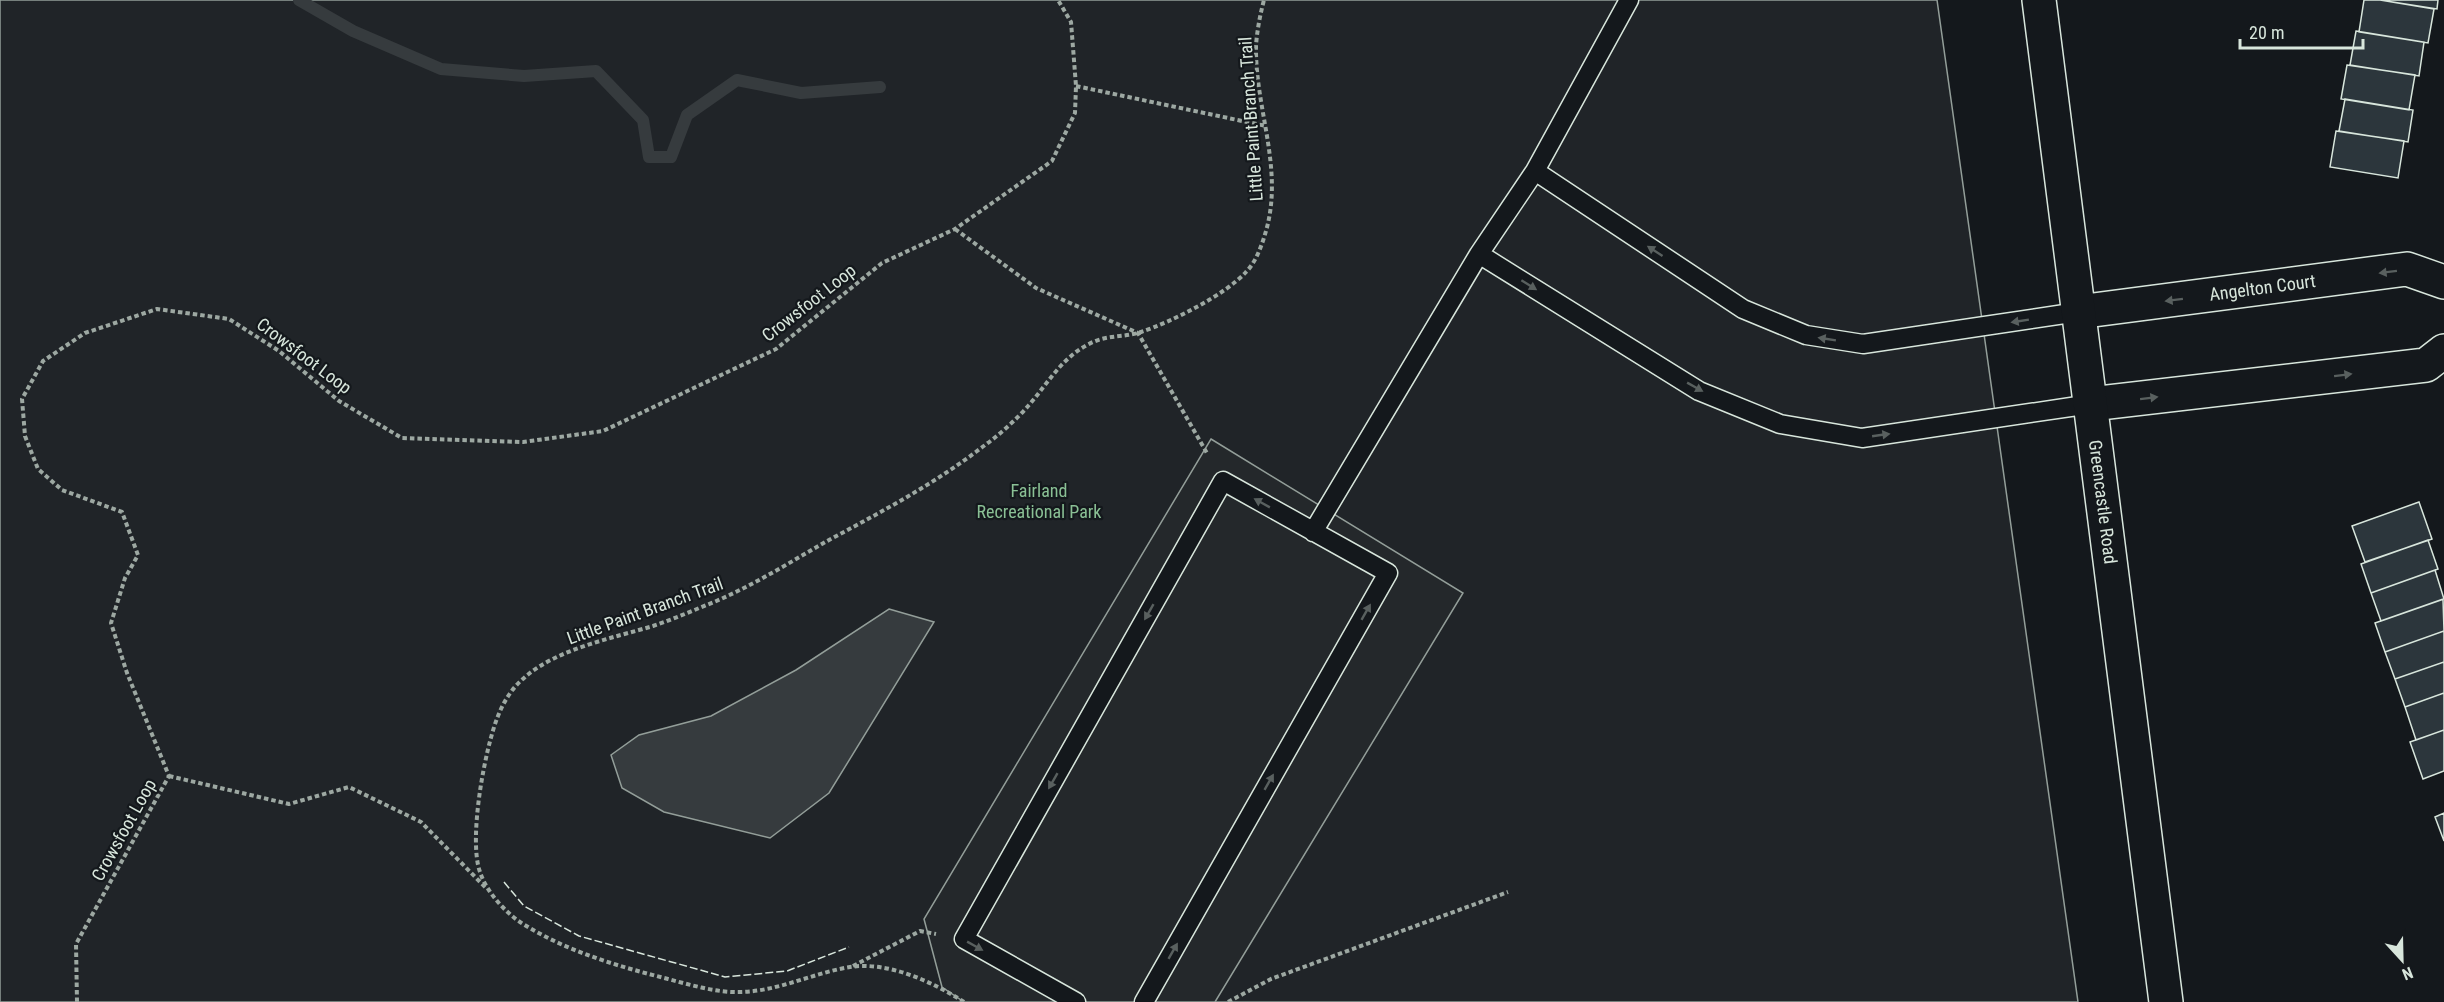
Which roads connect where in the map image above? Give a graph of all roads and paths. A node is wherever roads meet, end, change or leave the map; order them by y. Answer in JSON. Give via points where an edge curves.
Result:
{"nodes":[{"id":1,"x":1058,"y":0,"type":"edge"},
{"id":2,"x":1264,"y":0,"type":"edge"},
{"id":3,"x":1629,"y":0,"type":"edge"},
{"id":4,"x":2040,"y":0,"type":"edge"},
{"id":5,"x":1076,"y":86,"type":"junction"},
{"id":6,"x":1266,"y":126,"type":"junction"},
{"id":7,"x":1535,"y":171,"type":"junction"},
{"id":8,"x":955,"y":228,"type":"junction"},
{"id":9,"x":1479,"y":254,"type":"junction"},
{"id":10,"x":2444,"y":282,"type":"edge"},
{"id":11,"x":2078,"y":312,"type":"junction"},
{"id":12,"x":1138,"y":333,"type":"junction"},
{"id":13,"x":2444,"y":351,"type":"edge"},
{"id":14,"x":2091,"y":404,"type":"junction"},
{"id":15,"x":1223,"y":481,"type":"junction"},
{"id":16,"x":1313,"y":532,"type":"junction"},
{"id":17,"x":169,"y":776,"type":"junction"},
{"id":18,"x":1508,"y":892,"type":"dead end"},
{"id":19,"x":491,"y":893,"type":"junction"},
{"id":20,"x":920,"y":932,"type":"dead end"},
{"id":21,"x":853,"y":967,"type":"junction"},
{"id":22,"x":76,"y":1002,"type":"edge"},
{"id":23,"x":964,"y":1002,"type":"edge"},
{"id":24,"x":1076,"y":1002,"type":"edge"},
{"id":25,"x":1144,"y":1002,"type":"edge"},
{"id":26,"x":1228,"y":1002,"type":"edge"},
{"id":27,"x":2166,"y":1002,"type":"edge"}],
"edges":[{"from":1,"to":5,"type":"path","name":"Crowsfoot Loop","via":[[1071,22]]},
{"from":2,"to":6,"type":"path","name":"Little Paint Branch Trail","via":[[1256,45]]},
{"from":3,"to":7,"type":"lane"},
{"from":4,"to":11,"type":"street","name":"Greencastle Road"},
{"from":5,"to":6,"type":"path"},
{"from":5,"to":8,"type":"path","name":"Crowsfoot Loop","via":[[1075,113],[1052,161]]},
{"from":6,"to":12,"type":"path","name":"Little Paint Branch Trail","via":[[1274,187],[1271,214],[1262,244],[1247,271],[1213,299]]},
{"from":7,"to":9,"type":"lane"},
{"from":11,"to":7,"type":"lane","one_way":true,"via":[[1863,344],[1806,335],[1743,309]]},
{"from":8,"to":12,"type":"path","via":[[1036,288]]},
{"from":8,"to":17,"type":"path","name":"Crowsfoot Loop","via":[[882,263],[776,349],[603,431],[523,442],[402,438],[339,401],[279,351],[229,319],[157,309],[85,333],[43,361],[22,399],[25,436],[38,469],[62,490],[122,512],[138,555],[125,578],[111,623]]},
{"from":9,"to":14,"type":"lane","one_way":true,"via":[[1699,391],[1780,424],[1862,438]]},
{"from":9,"to":16,"type":"lane"},
{"from":10,"to":11,"type":"street","name":"Angelton Court","one_way":true,"via":[[2407,269]]},
{"from":11,"to":14,"type":"street","name":"Greencastle Road"},
{"from":12,"to":15,"type":"path"},
{"from":12,"to":19,"type":"path","name":"Little Paint Branch Trail","via":[[1111,335],[1089,343],[1066,359],[1027,407],[982,448],[918,491],[720,600],[661,624],[587,646],[526,676],[509,694],[497,719],[475,834],[480,872]]},
{"from":14,"to":13,"type":"street","one_way":true,"via":[[2426,365]]},
{"from":14,"to":27,"type":"street","name":"Greencastle Road"},
{"from":16,"to":15,"type":"lane","one_way":true},
{"from":15,"to":24,"type":"lane","one_way":true,"via":[[964,939]]},
{"from":25,"to":16,"type":"lane","one_way":true,"via":[[1388,573]]},
{"from":17,"to":19,"type":"path","via":[[289,804],[349,787],[421,822]]},
{"from":17,"to":22,"type":"path","name":"Crowsfoot Loop","via":[[76,944]]},
{"from":18,"to":26,"type":"path","via":[[1271,979]]},
{"from":19,"to":21,"type":"path","name":"Little Paint Branch Trail","via":[[515,919],[548,938],[609,964],[704,988],[740,992],[772,988]]},
{"from":20,"to":21,"type":"path"},
{"from":21,"to":23,"type":"path","name":"Little Paint Branch Trail","via":[[880,968],[905,975],[942,987]]}]}
